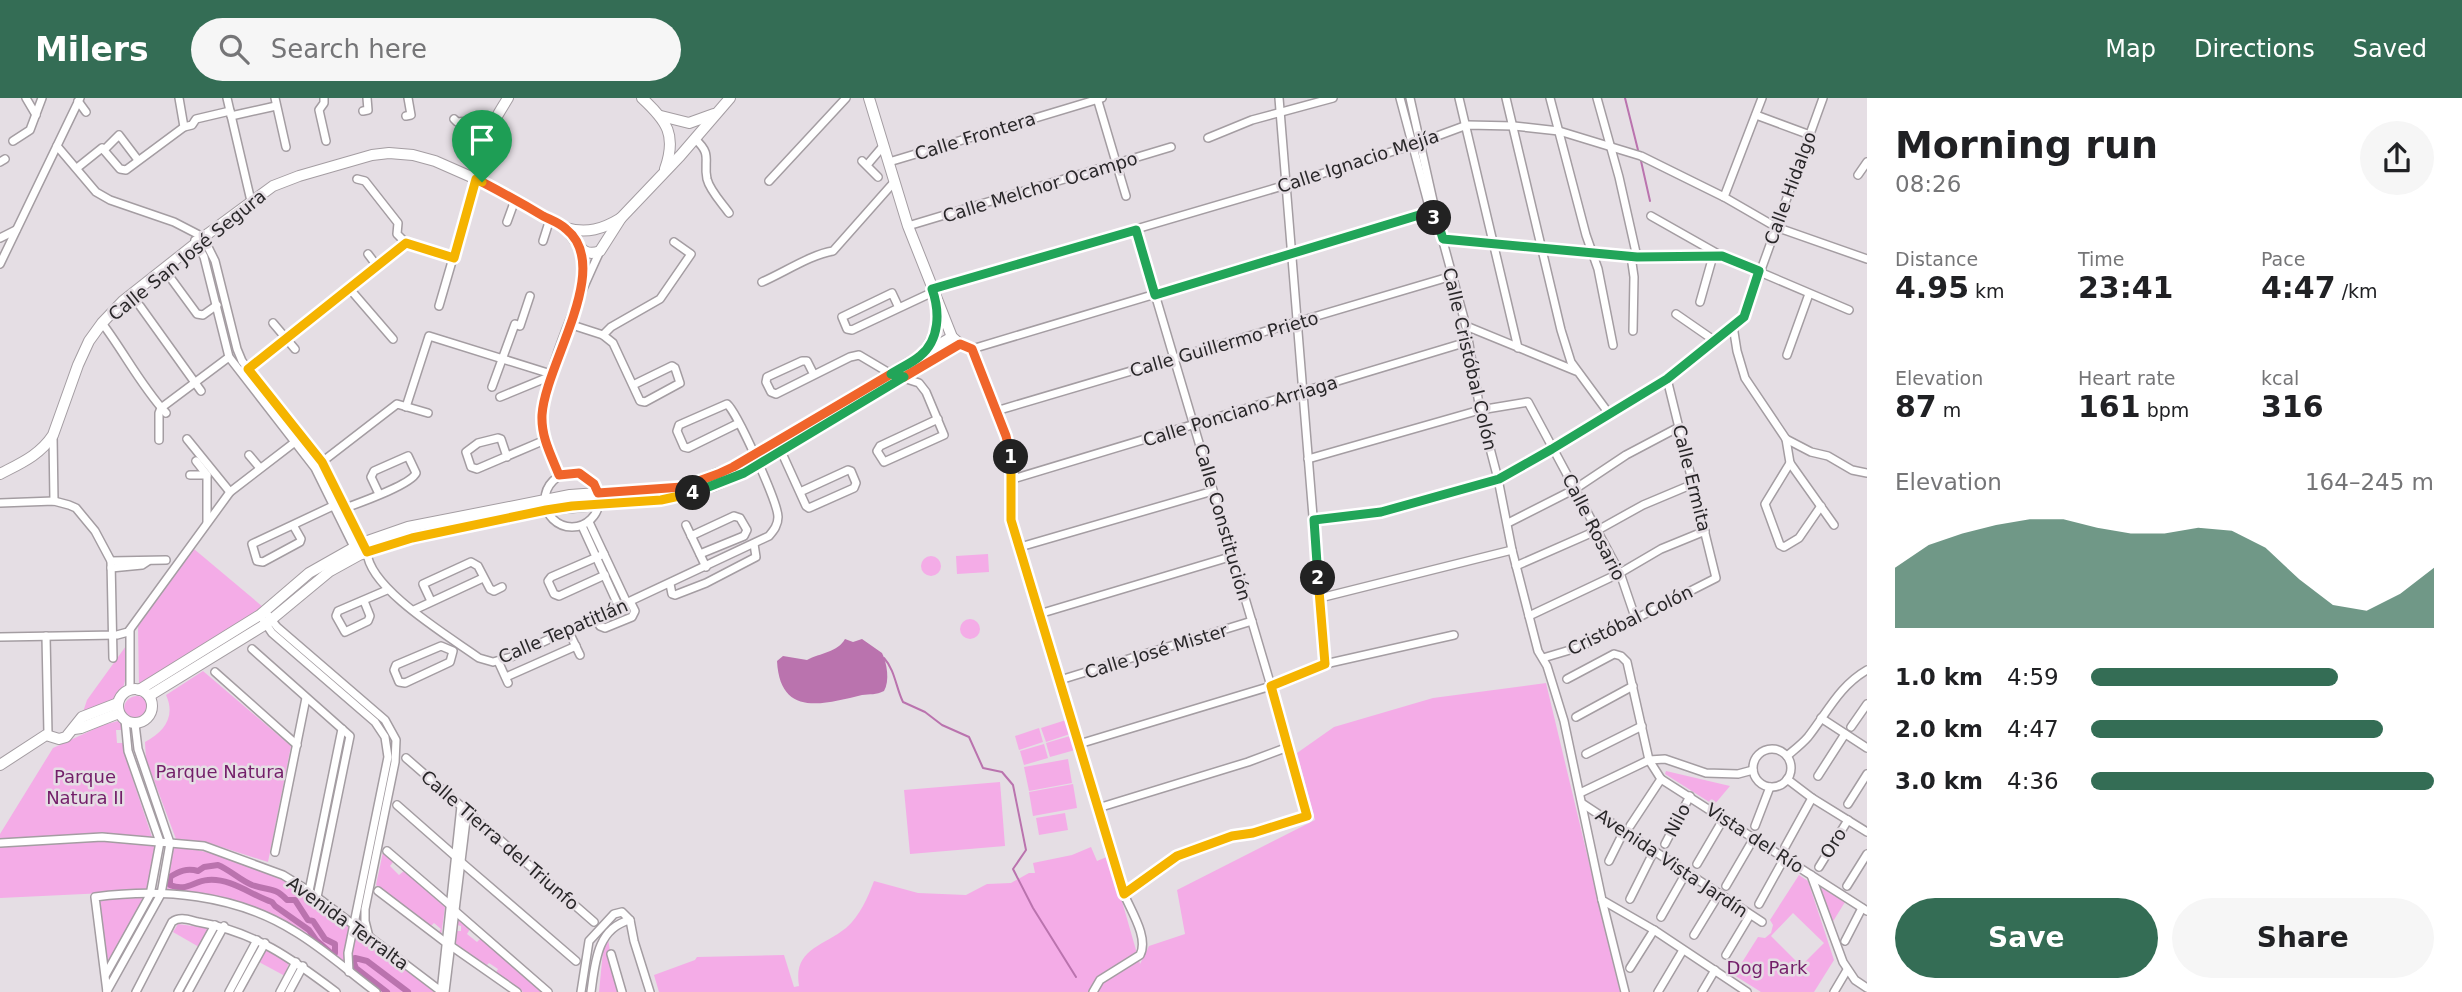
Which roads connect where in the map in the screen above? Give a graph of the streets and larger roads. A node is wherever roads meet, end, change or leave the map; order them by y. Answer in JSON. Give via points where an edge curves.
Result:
{"nodes":[{"id":1,"x":26,"y":98,"type":"edge"},
{"id":2,"x":42,"y":98,"type":"edge"},
{"id":3,"x":179,"y":98,"type":"edge"},
{"id":4,"x":227,"y":98,"type":"edge"},
{"id":5,"x":324,"y":98,"type":"edge"},
{"id":6,"x":367,"y":98,"type":"edge"},
{"id":7,"x":408,"y":98,"type":"edge"},
{"id":8,"x":508,"y":98,"type":"edge"},
{"id":9,"x":642,"y":98,"type":"edge"},
{"id":10,"x":730,"y":98,"type":"edge"},
{"id":11,"x":846,"y":98,"type":"edge"},
{"id":12,"x":869,"y":98,"type":"edge"},
{"id":13,"x":1099,"y":98,"type":"edge"},
{"id":14,"x":1279,"y":98,"type":"edge"},
{"id":15,"x":1333,"y":98,"type":"edge"},
{"id":16,"x":1400,"y":98,"type":"edge"},
{"id":17,"x":1410,"y":98,"type":"edge"},
{"id":18,"x":1459,"y":98,"type":"edge"},
{"id":19,"x":1506,"y":98,"type":"edge"},
{"id":20,"x":1550,"y":98,"type":"edge"},
{"id":21,"x":1597,"y":98,"type":"edge"},
{"id":22,"x":1762,"y":98,"type":"edge"},
{"id":23,"x":1823,"y":98,"type":"edge"},
{"id":24,"x":79,"y":100,"type":"edge"},
{"id":25,"x":276,"y":102,"type":"edge"},
{"id":26,"x":363,"y":111,"type":"dead end"},
{"id":27,"x":86,"y":112,"type":"dead end"},
{"id":28,"x":1280,"y":112,"type":"junction"},
{"id":29,"x":230,"y":113,"type":"junction"},
{"id":30,"x":716,"y":113,"type":"junction"},
{"id":31,"x":36,"y":115,"type":"junction"},
{"id":32,"x":1756,"y":115,"type":"junction"},
{"id":33,"x":406,"y":116,"type":"dead end"},
{"id":34,"x":661,"y":116,"type":"junction"},
{"id":35,"x":454,"y":119,"type":"dead end"},
{"id":36,"x":684,"y":123,"type":"junction"},
{"id":37,"x":1467,"y":125,"type":"junction"},
{"id":38,"x":491,"y":126,"type":"junction"},
{"id":39,"x":1514,"y":126,"type":"junction"},
{"id":40,"x":184,"y":127,"type":"junction"},
{"id":41,"x":1559,"y":131,"type":"junction"},
{"id":42,"x":670,"y":135,"type":"junction"},
{"id":43,"x":1810,"y":135,"type":"junction"},
{"id":44,"x":1208,"y":138,"type":"dead end"},
{"id":45,"x":695,"y":139,"type":"junction"},
{"id":46,"x":13,"y":141,"type":"dead end"},
{"id":47,"x":326,"y":141,"type":"dead end"},
{"id":48,"x":1417,"y":143,"type":"junction"},
{"id":49,"x":884,"y":145,"type":"junction"},
{"id":50,"x":57,"y":146,"type":"junction"},
{"id":51,"x":286,"y":147,"type":"dead end"},
{"id":52,"x":1171,"y":147,"type":"dead end"},
{"id":53,"x":1609,"y":147,"type":"junction"},
{"id":54,"x":104,"y":150,"type":"junction"},
{"id":55,"x":675,"y":154,"type":"junction"},
{"id":56,"x":138,"y":160,"type":"junction"},
{"id":57,"x":889,"y":162,"type":"junction"},
{"id":58,"x":1867,"y":162,"type":"edge"},
{"id":59,"x":1117,"y":165,"type":"junction"},
{"id":60,"x":77,"y":169,"type":"junction"},
{"id":61,"x":1858,"y":175,"type":"dead end"},
{"id":62,"x":878,"y":177,"type":"dead end"},
{"id":63,"x":358,"y":179,"type":"dead end"},
{"id":64,"x":479,"y":181,"type":"junction"},
{"id":65,"x":769,"y":181,"type":"dead end"},
{"id":66,"x":895,"y":181,"type":"junction"},
{"id":67,"x":1286,"y":185,"type":"junction"},
{"id":68,"x":1126,"y":196,"type":"dead end"},
{"id":69,"x":1724,"y":197,"type":"junction"},
{"id":70,"x":515,"y":200,"type":"junction"},
{"id":71,"x":251,"y":201,"type":"junction"},
{"id":72,"x":1433,"y":211,"type":"junction"},
{"id":73,"x":729,"y":213,"type":"dead end"},
{"id":74,"x":1651,"y":216,"type":"dead end"},
{"id":75,"x":621,"y":218,"type":"junction"},
{"id":76,"x":550,"y":219,"type":"junction"},
{"id":77,"x":507,"y":222,"type":"dead end"},
{"id":78,"x":908,"y":226,"type":"junction"},
{"id":79,"x":1776,"y":227,"type":"junction"},
{"id":80,"x":566,"y":228,"type":"junction"},
{"id":81,"x":17,"y":230,"type":"junction"},
{"id":82,"x":1136,"y":230,"type":"junction"},
{"id":83,"x":591,"y":231,"type":"junction"},
{"id":84,"x":0,"y":238,"type":"edge"},
{"id":85,"x":1443,"y":239,"type":"junction"},
{"id":86,"x":200,"y":240,"type":"junction"},
{"id":87,"x":543,"y":240,"type":"dead end"},
{"id":88,"x":606,"y":241,"type":"junction"},
{"id":89,"x":674,"y":242,"type":"dead end"},
{"id":90,"x":406,"y":243,"type":"junction"},
{"id":91,"x":1494,"y":244,"type":"junction"},
{"id":92,"x":837,"y":246,"type":"junction"},
{"id":93,"x":580,"y":247,"type":"junction"},
{"id":94,"x":1543,"y":248,"type":"junction"},
{"id":95,"x":600,"y":251,"type":"junction"},
{"id":96,"x":1593,"y":253,"type":"junction"},
{"id":97,"x":368,"y":254,"type":"dead end"},
{"id":98,"x":842,"y":255,"type":"dead end"},
{"id":99,"x":1292,"y":255,"type":"junction"},
{"id":100,"x":1713,"y":256,"type":"junction"},
{"id":101,"x":1722,"y":256,"type":"junction"},
{"id":102,"x":1634,"y":257,"type":"junction"},
{"id":103,"x":454,"y":258,"type":"junction"},
{"id":104,"x":1867,"y":259,"type":"edge"},
{"id":105,"x":0,"y":264,"type":"edge"},
{"id":106,"x":377,"y":266,"type":"junction"},
{"id":107,"x":164,"y":269,"type":"junction"},
{"id":108,"x":1759,"y":271,"type":"junction"},
{"id":109,"x":1452,"y":276,"type":"junction"},
{"id":110,"x":762,"y":282,"type":"dead end"},
{"id":111,"x":349,"y":288,"type":"junction"},
{"id":112,"x":581,"y":292,"type":"junction"},
{"id":113,"x":934,"y":294,"type":"junction"},
{"id":114,"x":1809,"y":294,"type":"junction"},
{"id":115,"x":1155,"y":295,"type":"junction"},
{"id":116,"x":530,"y":296,"type":"dead end"},
{"id":117,"x":859,"y":296,"type":"dead end"},
{"id":118,"x":1700,"y":302,"type":"dead end"},
{"id":119,"x":217,"y":305,"type":"junction"},
{"id":120,"x":140,"y":306,"type":"dead end"},
{"id":121,"x":439,"y":306,"type":"dead end"},
{"id":122,"x":862,"y":307,"type":"junction"},
{"id":123,"x":899,"y":308,"type":"junction"},
{"id":124,"x":1849,"y":310,"type":"dead end"},
{"id":125,"x":1676,"y":314,"type":"dead end"},
{"id":126,"x":1297,"y":322,"type":"junction"},
{"id":127,"x":102,"y":323,"type":"junction"},
{"id":128,"x":273,"y":323,"type":"dead end"},
{"id":129,"x":569,"y":324,"type":"junction"},
{"id":130,"x":1466,"y":326,"type":"junction"},
{"id":131,"x":1733,"y":326,"type":"junction"},
{"id":132,"x":1633,"y":331,"type":"dead end"},
{"id":133,"x":603,"y":335,"type":"junction"},
{"id":134,"x":288,"y":338,"type":"junction"},
{"id":135,"x":393,"y":339,"type":"dead end"},
{"id":136,"x":956,"y":341,"type":"junction"},
{"id":137,"x":1715,"y":341,"type":"junction"},
{"id":138,"x":1467,"y":342,"type":"junction"},
{"id":139,"x":1613,"y":345,"type":"dead end"},
{"id":140,"x":1518,"y":348,"type":"junction"},
{"id":141,"x":295,"y":349,"type":"dead end"},
{"id":142,"x":972,"y":349,"type":"junction"},
{"id":143,"x":1787,"y":355,"type":"dead end"},
{"id":144,"x":920,"y":356,"type":"junction"},
{"id":145,"x":229,"y":357,"type":"junction"},
{"id":146,"x":503,"y":359,"type":"junction"},
{"id":147,"x":1174,"y":359,"type":"junction"},
{"id":148,"x":245,"y":371,"type":"junction"},
{"id":149,"x":1577,"y":372,"type":"junction"},
{"id":150,"x":891,"y":374,"type":"junction"},
{"id":151,"x":551,"y":375,"type":"junction"},
{"id":152,"x":814,"y":375,"type":"junction"},
{"id":153,"x":904,"y":377,"type":"junction"},
{"id":154,"x":1667,"y":379,"type":"junction"},
{"id":155,"x":194,"y":383,"type":"junction"},
{"id":156,"x":633,"y":385,"type":"junction"},
{"id":157,"x":492,"y":387,"type":"dead end"},
{"id":158,"x":201,"y":391,"type":"dead end"},
{"id":159,"x":1303,"y":392,"type":"junction"},
{"id":160,"x":500,"y":397,"type":"dead end"},
{"id":161,"x":406,"y":407,"type":"junction"},
{"id":162,"x":164,"y":410,"type":"junction"},
{"id":163,"x":1480,"y":410,"type":"junction"},
{"id":164,"x":996,"y":411,"type":"junction"},
{"id":165,"x":428,"y":413,"type":"dead end"},
{"id":166,"x":1610,"y":415,"type":"junction"},
{"id":167,"x":938,"y":419,"type":"junction"},
{"id":168,"x":739,"y":423,"type":"junction"},
{"id":169,"x":1194,"y":425,"type":"junction"},
{"id":170,"x":1679,"y":426,"type":"junction"},
{"id":171,"x":53,"y":435,"type":"junction"},
{"id":172,"x":187,"y":439,"type":"dead end"},
{"id":173,"x":1786,"y":439,"type":"junction"},
{"id":174,"x":159,"y":440,"type":"dead end"},
{"id":175,"x":545,"y":440,"type":"junction"},
{"id":176,"x":295,"y":442,"type":"junction"},
{"id":177,"x":1552,"y":449,"type":"junction"},
{"id":178,"x":781,"y":451,"type":"junction"},
{"id":179,"x":249,"y":455,"type":"dead end"},
{"id":180,"x":507,"y":457,"type":"junction"},
{"id":181,"x":1308,"y":459,"type":"junction"},
{"id":182,"x":756,"y":460,"type":"junction"},
{"id":183,"x":196,"y":461,"type":"dead end"},
{"id":184,"x":1790,"y":463,"type":"junction"},
{"id":185,"x":319,"y":465,"type":"junction"},
{"id":186,"x":260,"y":468,"type":"junction"},
{"id":187,"x":1867,"y":473,"type":"edge"},
{"id":188,"x":0,"y":474,"type":"edge"},
{"id":189,"x":190,"y":475,"type":"dead end"},
{"id":190,"x":207,"y":475,"type":"junction"},
{"id":191,"x":559,"y":475,"type":"junction"},
{"id":192,"x":1499,"y":479,"type":"junction"},
{"id":193,"x":1013,"y":480,"type":"junction"},
{"id":194,"x":1693,"y":484,"type":"junction"},
{"id":195,"x":1575,"y":489,"type":"junction"},
{"id":196,"x":1213,"y":491,"type":"junction"},
{"id":197,"x":230,"y":492,"type":"junction"},
{"id":198,"x":800,"y":492,"type":"junction"},
{"id":199,"x":598,"y":493,"type":"junction"},
{"id":200,"x":379,"y":494,"type":"junction"},
{"id":201,"x":54,"y":501,"type":"junction"},
{"id":202,"x":0,"y":503,"type":"edge"},
{"id":203,"x":545,"y":505,"type":"junction"},
{"id":204,"x":599,"y":505,"type":"junction"},
{"id":205,"x":1821,"y":506,"type":"junction"},
{"id":206,"x":339,"y":507,"type":"junction"},
{"id":207,"x":1314,"y":520,"type":"junction"},
{"id":208,"x":207,"y":522,"type":"junction"},
{"id":209,"x":1508,"y":523,"type":"junction"},
{"id":210,"x":585,"y":524,"type":"junction"},
{"id":211,"x":293,"y":525,"type":"junction"},
{"id":212,"x":686,"y":525,"type":"dead end"},
{"id":213,"x":1834,"y":525,"type":"dead end"},
{"id":214,"x":1598,"y":530,"type":"junction"},
{"id":215,"x":1705,"y":531,"type":"junction"},
{"id":216,"x":691,"y":537,"type":"junction"},
{"id":217,"x":754,"y":544,"type":"junction"},
{"id":218,"x":1020,"y":548,"type":"junction"},
{"id":219,"x":1512,"y":550,"type":"junction"},
{"id":220,"x":362,"y":552,"type":"junction"},
{"id":221,"x":700,"y":554,"type":"junction"},
{"id":222,"x":600,"y":556,"type":"junction"},
{"id":223,"x":1233,"y":556,"type":"junction"},
{"id":224,"x":166,"y":560,"type":"dead end"},
{"id":225,"x":111,"y":565,"type":"junction"},
{"id":226,"x":1516,"y":566,"type":"junction"},
{"id":227,"x":706,"y":567,"type":"junction"},
{"id":228,"x":1620,"y":573,"type":"junction"},
{"id":229,"x":605,"y":575,"type":"junction"},
{"id":230,"x":483,"y":578,"type":"junction"},
{"id":231,"x":1716,"y":578,"type":"joint"},
{"id":232,"x":670,"y":584,"type":"junction"},
{"id":233,"x":502,"y":587,"type":"dead end"},
{"id":234,"x":387,"y":590,"type":"junction"},
{"id":235,"x":1320,"y":598,"type":"junction"},
{"id":236,"x":364,"y":601,"type":"junction"},
{"id":237,"x":432,"y":601,"type":"junction"},
{"id":238,"x":623,"y":605,"type":"junction"},
{"id":239,"x":414,"y":610,"type":"junction"},
{"id":240,"x":1040,"y":614,"type":"junction"},
{"id":241,"x":1529,"y":616,"type":"junction"},
{"id":242,"x":265,"y":617,"type":"junction"},
{"id":243,"x":1635,"y":617,"type":"junction"},
{"id":244,"x":595,"y":618,"type":"junction"},
{"id":245,"x":1252,"y":621,"type":"junction"},
{"id":246,"x":130,"y":630,"type":"junction"},
{"id":247,"x":568,"y":630,"type":"junction"},
{"id":248,"x":112,"y":635,"type":"junction"},
{"id":249,"x":1454,"y":635,"type":"dead end"},
{"id":250,"x":46,"y":636,"type":"junction"},
{"id":251,"x":0,"y":637,"type":"edge"},
{"id":252,"x":460,"y":644,"type":"junction"},
{"id":253,"x":576,"y":646,"type":"junction"},
{"id":254,"x":252,"y":649,"type":"dead end"},
{"id":255,"x":453,"y":651,"type":"junction"},
{"id":256,"x":580,"y":655,"type":"dead end"},
{"id":257,"x":113,"y":658,"type":"dead end"},
{"id":258,"x":1543,"y":659,"type":"junction"},
{"id":259,"x":198,"y":661,"type":"junction"},
{"id":260,"x":499,"y":661,"type":"junction"},
{"id":261,"x":1325,"y":664,"type":"junction"},
{"id":262,"x":1867,"y":670,"type":"edge"},
{"id":263,"x":215,"y":672,"type":"dead end"},
{"id":264,"x":1567,"y":679,"type":"dead end"},
{"id":265,"x":1060,"y":680,"type":"junction"},
{"id":266,"x":1271,"y":686,"type":"junction"},
{"id":267,"x":1633,"y":686,"type":"junction"},
{"id":268,"x":134,"y":690,"type":"junction"},
{"id":269,"x":350,"y":694,"type":"junction"},
{"id":270,"x":149,"y":696,"type":"junction"},
{"id":271,"x":306,"y":698,"type":"junction"},
{"id":272,"x":1867,"y":704,"type":"edge"},
{"id":273,"x":121,"y":712,"type":"junction"},
{"id":274,"x":1576,"y":717,"type":"dead end"},
{"id":275,"x":1821,"y":719,"type":"junction"},
{"id":276,"x":135,"y":724,"type":"junction"},
{"id":277,"x":1642,"y":726,"type":"junction"},
{"id":278,"x":1851,"y":727,"type":"dead end"},
{"id":279,"x":342,"y":729,"type":"junction"},
{"id":280,"x":48,"y":734,"type":"junction"},
{"id":281,"x":1845,"y":734,"type":"junction"},
{"id":282,"x":1079,"y":744,"type":"junction"},
{"id":283,"x":297,"y":745,"type":"junction"},
{"id":284,"x":1288,"y":747,"type":"junction"},
{"id":285,"x":1867,"y":748,"type":"edge"},
{"id":286,"x":1586,"y":754,"type":"dead end"},
{"id":287,"x":1787,"y":756,"type":"junction"},
{"id":288,"x":406,"y":758,"type":"dead end"},
{"id":289,"x":1649,"y":760,"type":"junction"},
{"id":290,"x":0,"y":765,"type":"edge"},
{"id":291,"x":1753,"y":770,"type":"junction"},
{"id":292,"x":1867,"y":774,"type":"edge"},
{"id":293,"x":1818,"y":776,"type":"dead end"},
{"id":294,"x":1661,"y":779,"type":"junction"},
{"id":295,"x":1787,"y":779,"type":"junction"},
{"id":296,"x":1770,"y":787,"type":"junction"},
{"id":297,"x":1580,"y":793,"type":"junction"},
{"id":298,"x":1690,"y":796,"type":"junction"},
{"id":299,"x":1812,"y":798,"type":"junction"},
{"id":300,"x":1583,"y":804,"type":"junction"},
{"id":301,"x":1848,"y":804,"type":"dead end"},
{"id":302,"x":397,"y":805,"type":"dead end"},
{"id":303,"x":1098,"y":808,"type":"junction"},
{"id":304,"x":464,"y":809,"type":"junction"},
{"id":305,"x":1724,"y":818,"type":"junction"},
{"id":306,"x":1848,"y":820,"type":"junction"},
{"id":307,"x":1755,"y":826,"type":"dead end"},
{"id":308,"x":1627,"y":829,"type":"junction"},
{"id":309,"x":1867,"y":832,"type":"edge"},
{"id":310,"x":1754,"y":838,"type":"junction"},
{"id":311,"x":160,"y":842,"type":"junction"},
{"id":312,"x":0,"y":843,"type":"edge"},
{"id":313,"x":170,"y":843,"type":"junction"},
{"id":314,"x":1665,"y":844,"type":"dead end"},
{"id":315,"x":1785,"y":847,"type":"dead end"},
{"id":316,"x":387,"y":851,"type":"dead end"},
{"id":317,"x":1654,"y":851,"type":"junction"},
{"id":318,"x":275,"y":852,"type":"dead end"},
{"id":319,"x":1867,"y":854,"type":"edge"},
{"id":320,"x":1785,"y":857,"type":"junction"},
{"id":321,"x":458,"y":859,"type":"junction"},
{"id":322,"x":1609,"y":861,"type":"dead end"},
{"id":323,"x":1698,"y":864,"type":"dead end"},
{"id":324,"x":1819,"y":867,"type":"dead end"},
{"id":325,"x":1686,"y":873,"type":"junction"},
{"id":326,"x":1811,"y":875,"type":"junction"},
{"id":327,"x":1726,"y":886,"type":"dead end"},
{"id":328,"x":1847,"y":886,"type":"dead end"},
{"id":329,"x":309,"y":891,"type":"junction"},
{"id":330,"x":378,"y":891,"type":"dead end"},
{"id":331,"x":161,"y":894,"type":"junction"},
{"id":332,"x":1124,"y":894,"type":"junction"},
{"id":333,"x":1719,"y":894,"type":"junction"},
{"id":334,"x":150,"y":895,"type":"junction"},
{"id":335,"x":317,"y":897,"type":"junction"},
{"id":336,"x":1630,"y":899,"type":"dead end"},
{"id":337,"x":1602,"y":900,"type":"junction"},
{"id":338,"x":1759,"y":904,"type":"dead end"},
{"id":339,"x":452,"y":908,"type":"junction"},
{"id":340,"x":1865,"y":909,"type":"edge"},
{"id":341,"x":1750,"y":915,"type":"junction"},
{"id":342,"x":1661,"y":917,"type":"dead end"},
{"id":343,"x":630,"y":919,"type":"junction"},
{"id":344,"x":594,"y":922,"type":"dead end"},
{"id":345,"x":1762,"y":922,"type":"dead end"},
{"id":346,"x":215,"y":925,"type":"junction"},
{"id":347,"x":354,"y":925,"type":"junction"},
{"id":348,"x":224,"y":926,"type":"junction"},
{"id":349,"x":1654,"y":930,"type":"junction"},
{"id":350,"x":1694,"y":935,"type":"dead end"},
{"id":351,"x":369,"y":937,"type":"junction"},
{"id":352,"x":261,"y":941,"type":"junction"},
{"id":353,"x":1845,"y":941,"type":"dead end"},
{"id":354,"x":448,"y":944,"type":"junction"},
{"id":355,"x":1684,"y":950,"type":"junction"},
{"id":356,"x":611,"y":954,"type":"dead end"},
{"id":357,"x":1726,"y":955,"type":"dead end"},
{"id":358,"x":576,"y":961,"type":"dead end"},
{"id":359,"x":300,"y":964,"type":"junction"},
{"id":360,"x":1630,"y":968,"type":"dead end"},
{"id":361,"x":1715,"y":970,"type":"junction"},
{"id":362,"x":349,"y":971,"type":"junction"},
{"id":363,"x":1847,"y":971,"type":"junction"},
{"id":364,"x":106,"y":974,"type":"junction"},
{"id":365,"x":1867,"y":988,"type":"edge"},
{"id":366,"x":333,"y":991,"type":"edge"},
{"id":367,"x":1744,"y":991,"type":"edge"},
{"id":368,"x":107,"y":992,"type":"edge"},
{"id":369,"x":136,"y":992,"type":"edge"},
{"id":370,"x":178,"y":992,"type":"edge"},
{"id":371,"x":188,"y":992,"type":"edge"},
{"id":372,"x":229,"y":992,"type":"edge"},
{"id":373,"x":239,"y":992,"type":"edge"},
{"id":374,"x":280,"y":992,"type":"edge"},
{"id":375,"x":289,"y":992,"type":"edge"},
{"id":376,"x":376,"y":992,"type":"edge"},
{"id":377,"x":442,"y":992,"type":"edge"},
{"id":378,"x":517,"y":992,"type":"edge"},
{"id":379,"x":548,"y":992,"type":"edge"},
{"id":380,"x":581,"y":992,"type":"edge"},
{"id":381,"x":592,"y":992,"type":"edge"},
{"id":382,"x":622,"y":992,"type":"edge"},
{"id":383,"x":650,"y":992,"type":"edge"},
{"id":384,"x":1093,"y":992,"type":"edge"},
{"id":385,"x":1625,"y":992,"type":"edge"},
{"id":386,"x":1658,"y":992,"type":"edge"},
{"id":387,"x":1702,"y":992,"type":"edge"},
{"id":388,"x":1834,"y":992,"type":"edge"}],
"edges":[{"from":1,"to":31,"type":"street"},
{"from":2,"to":31,"type":"street"},
{"from":3,"to":40,"type":"street"},
{"from":4,"to":29,"type":"street"},
{"from":5,"to":47,"type":"street","via":[[318,110]]},
{"from":6,"to":26,"type":"street","via":[[368,110]]},
{"from":7,"to":33,"type":"street","via":[[411,115]]},
{"from":8,"to":38,"type":"street"},
{"from":9,"to":34,"type":"street"},
{"from":10,"to":30,"type":"street"},
{"from":11,"to":65,"type":"street"},
{"from":12,"to":49,"type":"street"},
{"from":13,"to":57,"type":"street","name":"Calle Frontera"},
{"from":13,"to":59,"type":"street"},
{"from":14,"to":28,"type":"street"},
{"from":15,"to":28,"type":"street"},
{"from":16,"to":48,"type":"street","name":"Calle Cristóbal Colón"},
{"from":17,"to":48,"type":"street","name":"Calle Cristóbal Colón"},
{"from":18,"to":37,"type":"street"},
{"from":19,"to":39,"type":"street"},
{"from":20,"to":41,"type":"street"},
{"from":21,"to":53,"type":"street"},
{"from":22,"to":32,"type":"street"},
{"from":23,"to":43,"type":"street","name":"Calle Hidalgo"},
{"from":24,"to":27,"type":"street"},
{"from":24,"to":50,"type":"street"},
{"from":25,"to":29,"type":"street"},
{"from":25,"to":51,"type":"street"},
{"from":28,"to":44,"type":"street"},
{"from":28,"to":67,"type":"street"},
{"from":29,"to":40,"type":"street","via":[[196,119]]},
{"from":29,"to":71,"type":"street"},
{"from":30,"to":36,"type":"street"},
{"from":30,"to":45,"type":"street"},
{"from":31,"to":46,"type":"street","via":[[30,130]]},
{"from":32,"to":43,"type":"street"},
{"from":32,"to":69,"type":"street"},
{"from":34,"to":36,"type":"street"},
{"from":34,"to":42,"type":"street"},
{"from":35,"to":38,"type":"street","via":[[483,120]]},
{"from":36,"to":42,"type":"street","via":[[673,127]]},
{"from":36,"to":45,"type":"street","via":[[695,130]]},
{"from":37,"to":39,"type":"street","name":"Calle Ignacio Mejía"},
{"from":37,"to":48,"type":"street","name":"Calle Ignacio Mejía"},
{"from":37,"to":91,"type":"street"},
{"from":38,"to":64,"type":"street","via":[[481,152]]},
{"from":39,"to":41,"type":"street","name":"Calle Ignacio Mejía"},
{"from":39,"to":94,"type":"street"},
{"from":40,"to":56,"type":"street"},
{"from":41,"to":53,"type":"street","name":"Calle Ignacio Mejía"},
{"from":41,"to":96,"type":"street"},
{"from":42,"to":55,"type":"street"},
{"from":43,"to":79,"type":"street","name":"Calle Hidalgo"},
{"from":45,"to":55,"type":"street"},
{"from":45,"to":73,"type":"street","via":[[704,147],[709,184]]},
{"from":48,"to":67,"type":"street","name":"Calle Ignacio Mejía"},
{"from":48,"to":72,"type":"street","name":"Calle Cristóbal Colón"},
{"from":49,"to":57,"type":"street"},
{"from":49,"to":62,"type":"street","via":[[865,163]]},
{"from":50,"to":60,"type":"street"},
{"from":50,"to":81,"type":"street"},
{"from":52,"to":59,"type":"street","name":"Calle Melchor Ocampo"},
{"from":53,"to":69,"type":"street","name":"Calle Ignacio Mejía","via":[[1641,156]]},
{"from":53,"to":102,"type":"street"},
{"from":54,"to":56,"type":"street","via":[[123,170]]},
{"from":54,"to":56,"type":"street","via":[[119,135]]},
{"from":54,"to":60,"type":"street"},
{"from":55,"to":75,"type":"street"},
{"from":57,"to":66,"type":"street"},
{"from":58,"to":61,"type":"street"},
{"from":59,"to":68,"type":"street"},
{"from":59,"to":78,"type":"street","name":"Calle Melchor Ocampo"},
{"from":60,"to":86,"type":"street","via":[[96,192],[174,222]]},
{"from":63,"to":90,"type":"street","via":[[365,181],[398,223],[397,234]]},
{"from":64,"to":70,"type":"street","name":"Calle San José Segura"},
{"from":64,"to":71,"type":"street","name":"Calle San José Segura","via":[[435,161],[389,153],[299,176]]},
{"from":64,"to":103,"type":"street"},
{"from":66,"to":78,"type":"street"},
{"from":66,"to":92,"type":"street"},
{"from":67,"to":82,"type":"street","name":"Calle Ignacio Mejía"},
{"from":67,"to":99,"type":"street"},
{"from":69,"to":79,"type":"street","name":"Calle Ignacio Mejía"},
{"from":70,"to":76,"type":"street","name":"Calle San José Segura"},
{"from":70,"to":77,"type":"street"},
{"from":71,"to":86,"type":"street","name":"Calle San José Segura"},
{"from":72,"to":85,"type":"street","name":"Calle Cristóbal Colón"},
{"from":72,"to":99,"type":"street"},
{"from":74,"to":101,"type":"street"},
{"from":75,"to":83,"type":"street"},
{"from":75,"to":88,"type":"street"},
{"from":76,"to":80,"type":"street","name":"Calle San José Segura"},
{"from":76,"to":87,"type":"street"},
{"from":78,"to":113,"type":"street"},
{"from":79,"to":104,"type":"street","name":"Calle Ignacio Mejía"},
{"from":79,"to":108,"type":"street","name":"Calle Hidalgo"},
{"from":80,"to":83,"type":"street","name":"Calle San José Segura"},
{"from":80,"to":93,"type":"street","name":"Calle San José Segura"},
{"from":81,"to":84,"type":"street"},
{"from":81,"to":105,"type":"street"},
{"from":82,"to":113,"type":"street","name":"Calle Ignacio Mejía"},
{"from":82,"to":115,"type":"street","name":"Calle Constitución"},
{"from":83,"to":88,"type":"street"},
{"from":83,"to":93,"type":"street","via":[[579,237]]},
{"from":85,"to":91,"type":"street"},
{"from":85,"to":109,"type":"street","name":"Calle Cristóbal Colón"},
{"from":86,"to":107,"type":"street","name":"Calle San José Segura"},
{"from":86,"to":119,"type":"street"},
{"from":86,"to":148,"type":"street","via":[[215,261]]},
{"from":88,"to":95,"type":"street"},
{"from":89,"to":133,"type":"street","via":[[691,254],[660,299]]},
{"from":90,"to":103,"type":"street"},
{"from":90,"to":106,"type":"street"},
{"from":91,"to":94,"type":"street"},
{"from":91,"to":140,"type":"street"},
{"from":92,"to":98,"type":"street"},
{"from":92,"to":110,"type":"street"},
{"from":93,"to":95,"type":"street","via":[[591,254]]},
{"from":93,"to":112,"type":"street","via":[[585,267]]},
{"from":94,"to":96,"type":"street"},
{"from":94,"to":149,"type":"street","via":[[1561,330]]},
{"from":95,"to":112,"type":"street"},
{"from":96,"to":102,"type":"street"},
{"from":96,"to":139,"type":"street"},
{"from":97,"to":106,"type":"street"},
{"from":99,"to":115,"type":"street"},
{"from":99,"to":126,"type":"street"},
{"from":100,"to":101,"type":"street"},
{"from":100,"to":102,"type":"street"},
{"from":100,"to":118,"type":"street"},
{"from":101,"to":108,"type":"street"},
{"from":102,"to":132,"type":"street"},
{"from":103,"to":121,"type":"street"},
{"from":106,"to":111,"type":"street"},
{"from":107,"to":119,"type":"street","via":[[200,315]]},
{"from":107,"to":127,"type":"street","name":"Calle San José Segura"},
{"from":108,"to":114,"type":"street"},
{"from":108,"to":131,"type":"street","name":"Calle Hidalgo","via":[[1744,317]]},
{"from":109,"to":126,"type":"street","name":"Calle Guillermo Prieto"},
{"from":109,"to":130,"type":"street","name":"Calle Cristóbal Colón"},
{"from":111,"to":134,"type":"street"},
{"from":111,"to":135,"type":"street"},
{"from":112,"to":129,"type":"street"},
{"from":113,"to":123,"type":"street","name":"Calle Ignacio Mejía"},
{"from":113,"to":136,"type":"street"},
{"from":113,"to":144,"type":"street","via":[[936,328]]},
{"from":114,"to":124,"type":"street"},
{"from":114,"to":143,"type":"street"},
{"from":115,"to":142,"type":"street"},
{"from":115,"to":147,"type":"street","name":"Calle Constitución"},
{"from":116,"to":146,"type":"street"},
{"from":117,"to":122,"type":"street"},
{"from":119,"to":145,"type":"street"},
{"from":120,"to":155,"type":"street"},
{"from":122,"to":123,"type":"street","via":[[892,293]]},
{"from":122,"to":123,"type":"street","name":"Calle Ignacio Mejía","via":[[843,315],[849,331]]},
{"from":125,"to":137,"type":"street"},
{"from":126,"to":147,"type":"street","name":"Calle Guillermo Prieto"},
{"from":126,"to":159,"type":"street"},
{"from":127,"to":162,"type":"street"},
{"from":127,"to":171,"type":"street","name":"Calle San José Segura","via":[[78,365]]},
{"from":128,"to":134,"type":"street"},
{"from":129,"to":133,"type":"street"},
{"from":129,"to":151,"type":"street"},
{"from":130,"to":138,"type":"street","name":"Calle Cristóbal Colón"},
{"from":130,"to":140,"type":"street"},
{"from":131,"to":137,"type":"street","name":"Calle Hidalgo"},
{"from":131,"to":173,"type":"street","via":[[1745,378]]},
{"from":133,"to":156,"type":"street","via":[[613,343]]},
{"from":134,"to":141,"type":"street"},
{"from":134,"to":148,"type":"street"},
{"from":136,"to":142,"type":"street"},
{"from":136,"to":144,"type":"street"},
{"from":136,"to":153,"type":"street"},
{"from":137,"to":154,"type":"street","name":"Calle Hidalgo"},
{"from":138,"to":159,"type":"street","name":"Calle Ponciano Arriaga"},
{"from":138,"to":163,"type":"street","name":"Calle Cristóbal Colón"},
{"from":140,"to":149,"type":"street"},
{"from":142,"to":164,"type":"street"},
{"from":144,"to":150,"type":"street"},
{"from":145,"to":148,"type":"street"},
{"from":145,"to":155,"type":"street"},
{"from":146,"to":151,"type":"street"},
{"from":146,"to":157,"type":"street"},
{"from":146,"to":161,"type":"street","via":[[429,336]]},
{"from":147,"to":164,"type":"street","name":"Calle Guillermo Prieto"},
{"from":147,"to":169,"type":"street","name":"Calle Constitución"},
{"from":148,"to":176,"type":"street"},
{"from":148,"to":185,"type":"street"},
{"from":149,"to":166,"type":"street"},
{"from":150,"to":152,"type":"street","via":[[859,355]]},
{"from":150,"to":153,"type":"street"},
{"from":150,"to":182,"type":"street"},
{"from":151,"to":160,"type":"street"},
{"from":151,"to":175,"type":"street","via":[[543,405]]},
{"from":152,"to":152,"type":"street","via":[[805,360],[765,379],[776,394]]},
{"from":153,"to":167,"type":"street","via":[[919,383]]},
{"from":153,"to":178,"type":"street"},
{"from":154,"to":166,"type":"street","name":"Calle Hidalgo"},
{"from":154,"to":170,"type":"street","name":"Calle Ermita"},
{"from":155,"to":158,"type":"street"},
{"from":155,"to":162,"type":"street"},
{"from":156,"to":156,"type":"street","via":[[674,366],[680,383],[645,402],[640,401]]},
{"from":159,"to":169,"type":"street","name":"Calle Ponciano Arriaga"},
{"from":159,"to":181,"type":"street"},
{"from":161,"to":165,"type":"street"},
{"from":161,"to":185,"type":"street","via":[[397,404]]},
{"from":162,"to":174,"type":"street","via":[[159,413]]},
{"from":163,"to":177,"type":"street","name":"Calle Rosario","via":[[1528,402]]},
{"from":163,"to":181,"type":"street"},
{"from":163,"to":192,"type":"street","name":"Calle Cristóbal Colón"},
{"from":164,"to":193,"type":"street","via":[[1010,448]]},
{"from":166,"to":177,"type":"street","name":"Calle Hidalgo"},
{"from":167,"to":167,"type":"street","via":[[944,435],[884,462],[877,448]]},
{"from":168,"to":168,"type":"street","via":[[686,448],[677,430],[679,425],[727,404]]},
{"from":168,"to":182,"type":"street"},
{"from":169,"to":193,"type":"street","name":"Calle Ponciano Arriaga"},
{"from":169,"to":196,"type":"street","name":"Calle Constitución"},
{"from":170,"to":194,"type":"street","name":"Calle Ermita"},
{"from":170,"to":195,"type":"street"},
{"from":171,"to":188,"type":"street","name":"Calle San José Segura","via":[[36,455]]},
{"from":171,"to":201,"type":"street"},
{"from":172,"to":197,"type":"street"},
{"from":173,"to":184,"type":"street"},
{"from":173,"to":187,"type":"street"},
{"from":175,"to":180,"type":"street"},
{"from":175,"to":191,"type":"street"},
{"from":176,"to":185,"type":"street"},
{"from":176,"to":186,"type":"street"},
{"from":177,"to":192,"type":"street","name":"Calle Hidalgo"},
{"from":177,"to":195,"type":"street","name":"Calle Rosario"},
{"from":178,"to":182,"type":"street"},
{"from":178,"to":198,"type":"street"},
{"from":179,"to":186,"type":"street"},
{"from":180,"to":180,"type":"street","via":[[474,469],[466,452],[498,438]]},
{"from":181,"to":207,"type":"street"},
{"from":182,"to":199,"type":"street","via":[[682,487]]},
{"from":182,"to":204,"type":"street","via":[[729,481],[679,497]]},
{"from":182,"to":217,"type":"street","name":"Calle Tepatitlán","via":[[776,505],[777,524],[769,536]]},
{"from":183,"to":190,"type":"street"},
{"from":184,"to":205,"type":"street"},
{"from":184,"to":205,"type":"street","via":[[1765,504],[1780,545],[1799,538]]},
{"from":185,"to":206,"type":"street","name":"Calle Tepatitlán"},
{"from":186,"to":197,"type":"street"},
{"from":189,"to":190,"type":"street"},
{"from":190,"to":208,"type":"street"},
{"from":191,"to":199,"type":"street","via":[[579,473]]},
{"from":191,"to":203,"type":"street","via":[[546,490]]},
{"from":192,"to":207,"type":"street","name":"Calle Hidalgo","via":[[1381,512]]},
{"from":192,"to":209,"type":"street","name":"Calle Cristóbal Colón"},
{"from":193,"to":218,"type":"street","via":[[1011,520]]},
{"from":194,"to":214,"type":"street"},
{"from":194,"to":215,"type":"street","name":"Calle Ermita"},
{"from":195,"to":209,"type":"street"},
{"from":195,"to":214,"type":"street","name":"Calle Rosario"},
{"from":196,"to":218,"type":"street"},
{"from":196,"to":223,"type":"street","name":"Calle Constitución"},
{"from":197,"to":208,"type":"street"},
{"from":198,"to":198,"type":"street","via":[[809,508],[856,483],[848,470]]},
{"from":199,"to":203,"type":"street"},
{"from":199,"to":204,"type":"street"},
{"from":200,"to":200,"type":"street","via":[[415,477],[408,456],[374,471],[371,477]]},
{"from":200,"to":206,"type":"street"},
{"from":201,"to":202,"type":"street"},
{"from":201,"to":225,"type":"street","via":[[76,508],[95,531]]},
{"from":203,"to":204,"type":"street"},
{"from":203,"to":210,"type":"street","via":[[557,523],[573,528]]},
{"from":203,"to":220,"type":"street","via":[[408,527]]},
{"from":204,"to":210,"type":"street"},
{"from":205,"to":213,"type":"street"},
{"from":206,"to":211,"type":"street"},
{"from":206,"to":220,"type":"street","name":"Calle Tepatitlán"},
{"from":207,"to":235,"type":"street"},
{"from":208,"to":246,"type":"street"},
{"from":209,"to":219,"type":"street","name":"Calle Cristóbal Colón"},
{"from":210,"to":222,"type":"street"},
{"from":211,"to":211,"type":"street","via":[[300,542],[257,561],[252,544]]},
{"from":212,"to":216,"type":"street"},
{"from":214,"to":226,"type":"street"},
{"from":214,"to":228,"type":"street","name":"Calle Rosario"},
{"from":215,"to":228,"type":"street"},
{"from":215,"to":231,"type":"street","name":"Calle Ermita"},
{"from":216,"to":221,"type":"street"},
{"from":216,"to":221,"type":"street","via":[[734,516],[747,530],[744,536]]},
{"from":217,"to":227,"type":"street","name":"Calle Tepatitlán"},
{"from":217,"to":232,"type":"street","via":[[756,557],[706,583],[675,595]]},
{"from":218,"to":240,"type":"street"},
{"from":219,"to":226,"type":"street","name":"Calle Cristóbal Colón"},
{"from":219,"to":235,"type":"street"},
{"from":220,"to":234,"type":"street","name":"Calle Tepatitlán"},
{"from":220,"to":242,"type":"street","via":[[309,573]]},
{"from":221,"to":227,"type":"street"},
{"from":222,"to":229,"type":"street"},
{"from":222,"to":229,"type":"street","via":[[548,578],[559,596]]},
{"from":222,"to":238,"type":"street"},
{"from":223,"to":240,"type":"street"},
{"from":223,"to":245,"type":"street","name":"Calle Constitución"},
{"from":224,"to":225,"type":"street"},
{"from":225,"to":248,"type":"street"},
{"from":226,"to":241,"type":"street","name":"Calle Cristóbal Colón"},
{"from":227,"to":232,"type":"street","name":"Calle Tepatitlán"},
{"from":228,"to":241,"type":"street"},
{"from":228,"to":243,"type":"street","name":"Calle Rosario"},
{"from":229,"to":238,"type":"street"},
{"from":230,"to":233,"type":"street","via":[[492,591]]},
{"from":230,"to":237,"type":"street"},
{"from":230,"to":237,"type":"street","via":[[471,562],[426,581],[424,587]]},
{"from":231,"to":243,"type":"street","name":"Cristóbal Colón"},
{"from":232,"to":238,"type":"street","name":"Calle Tepatitlán"},
{"from":234,"to":236,"type":"street"},
{"from":234,"to":239,"type":"street","name":"Calle Tepatitlán"},
{"from":235,"to":261,"type":"street"},
{"from":236,"to":236,"type":"street","via":[[336,613],[345,632],[368,621]]},
{"from":237,"to":239,"type":"street"},
{"from":238,"to":244,"type":"street","name":"Calle Tepatitlán"},
{"from":238,"to":244,"type":"street","via":[[632,605],[632,617],[603,628]]},
{"from":239,"to":252,"type":"street","name":"Calle Tepatitlán"},
{"from":240,"to":265,"type":"street"},
{"from":241,"to":258,"type":"street","name":"Calle Cristóbal Colón"},
{"from":242,"to":259,"type":"street"},
{"from":242,"to":269,"type":"street","via":[[272,633]]},
{"from":243,"to":258,"type":"street","name":"Cristóbal Colón","via":[[1580,647]]},
{"from":244,"to":247,"type":"street","name":"Calle Tepatitlán"},
{"from":245,"to":265,"type":"street","name":"Calle José Mister"},
{"from":245,"to":266,"type":"street","name":"Calle Constitución"},
{"from":246,"to":248,"type":"street"},
{"from":246,"to":268,"type":"street"},
{"from":247,"to":253,"type":"street"},
{"from":247,"to":260,"type":"street","name":"Calle Tepatitlán"},
{"from":248,"to":250,"type":"street"},
{"from":248,"to":257,"type":"street"},
{"from":249,"to":261,"type":"street"},
{"from":250,"to":251,"type":"street"},
{"from":250,"to":280,"type":"street"},
{"from":252,"to":255,"type":"street"},
{"from":252,"to":260,"type":"street","name":"Calle Tepatitlán","via":[[479,658]]},
{"from":253,"to":256,"type":"street"},
{"from":253,"to":260,"type":"street","via":[[507,680]]},
{"from":254,"to":271,"type":"street"},
{"from":255,"to":255,"type":"street","via":[[437,647],[396,665],[399,682],[447,664]]},
{"from":258,"to":297,"type":"street","name":"Calle Cristóbal Colón","via":[[1564,721]]},
{"from":259,"to":268,"type":"street"},
{"from":259,"to":270,"type":"street"},
{"from":261,"to":266,"type":"street"},
{"from":262,"to":275,"type":"street","via":[[1852,678]]},
{"from":263,"to":283,"type":"street"},
{"from":264,"to":267,"type":"street","via":[[1614,654],[1627,662]]},
{"from":265,"to":282,"type":"street"},
{"from":266,"to":282,"type":"street"},
{"from":266,"to":284,"type":"street","name":"Calle Constitución"},
{"from":267,"to":274,"type":"street"},
{"from":267,"to":277,"type":"street"},
{"from":268,"to":270,"type":"street"},
{"from":268,"to":273,"type":"street","via":[[125,693]]},
{"from":269,"to":347,"type":"street","via":[[380,729],[388,752]]},
{"from":269,"to":351,"type":"street","via":[[385,720],[397,747],[365,909]]},
{"from":270,"to":276,"type":"street","via":[[150,714]]},
{"from":271,"to":279,"type":"street"},
{"from":271,"to":283,"type":"street"},
{"from":272,"to":278,"type":"street"},
{"from":273,"to":276,"type":"street"},
{"from":273,"to":280,"type":"street","via":[[82,718],[66,737]]},
{"from":273,"to":311,"type":"street","via":[[128,751]]},
{"from":275,"to":281,"type":"street"},
{"from":275,"to":287,"type":"street"},
{"from":276,"to":313,"type":"street","via":[[138,749]]},
{"from":277,"to":286,"type":"street"},
{"from":277,"to":289,"type":"street"},
{"from":279,"to":329,"type":"street"},
{"from":279,"to":335,"type":"street","via":[[350,736]]},
{"from":280,"to":290,"type":"street"},
{"from":281,"to":285,"type":"street"},
{"from":281,"to":293,"type":"street"},
{"from":282,"to":303,"type":"street"},
{"from":283,"to":318,"type":"street"},
{"from":284,"to":303,"type":"street"},
{"from":284,"to":332,"type":"street","name":"Calle Constitución","via":[[1307,816],[1177,856]]},
{"from":287,"to":291,"type":"street","via":[[1765,750],[1756,758]]},
{"from":287,"to":295,"type":"street","via":[[1791,768]]},
{"from":288,"to":304,"type":"street","name":"Calle Tierra del Triunfo"},
{"from":289,"to":291,"type":"street","via":[[1665,759],[1706,773]]},
{"from":289,"to":294,"type":"street","name":"Vista del Río"},
{"from":289,"to":297,"type":"street"},
{"from":291,"to":296,"type":"street","via":[[1759,782]]},
{"from":292,"to":301,"type":"street"},
{"from":294,"to":298,"type":"street","name":"Vista del Río"},
{"from":294,"to":308,"type":"street"},
{"from":295,"to":296,"type":"street"},
{"from":295,"to":299,"type":"street"},
{"from":296,"to":307,"type":"street"},
{"from":297,"to":300,"type":"street","name":"Calle Cristóbal Colón"},
{"from":298,"to":305,"type":"street","name":"Vista del Río"},
{"from":298,"to":314,"type":"street","name":"Nilo"},
{"from":299,"to":306,"type":"street"},
{"from":299,"to":315,"type":"street"},
{"from":300,"to":308,"type":"street","name":"Avenida Vista Jardín"},
{"from":300,"to":337,"type":"street","name":"Calle Cristóbal Colón"},
{"from":302,"to":321,"type":"street"},
{"from":303,"to":332,"type":"street"},
{"from":304,"to":321,"type":"street"},
{"from":304,"to":344,"type":"street","name":"Calle Tierra del Triunfo"},
{"from":305,"to":310,"type":"street","name":"Vista del Río"},
{"from":305,"to":323,"type":"street"},
{"from":306,"to":309,"type":"street"},
{"from":306,"to":324,"type":"street","name":"Oro"},
{"from":308,"to":317,"type":"street","name":"Avenida Vista Jardín"},
{"from":308,"to":322,"type":"street"},
{"from":310,"to":320,"type":"street","name":"Vista del Río"},
{"from":310,"to":327,"type":"street"},
{"from":311,"to":312,"type":"street","name":"Avenida Terralta","via":[[102,837]]},
{"from":311,"to":313,"type":"street","name":"Avenida Terralta"},
{"from":311,"to":334,"type":"street"},
{"from":313,"to":329,"type":"street","name":"Avenida Terralta","via":[[204,846],[283,875]]},
{"from":313,"to":331,"type":"street"},
{"from":316,"to":339,"type":"street"},
{"from":317,"to":325,"type":"street","name":"Avenida Vista Jardín"},
{"from":317,"to":336,"type":"street"},
{"from":319,"to":328,"type":"street"},
{"from":320,"to":326,"type":"street","name":"Vista del Río"},
{"from":320,"to":338,"type":"street"},
{"from":321,"to":339,"type":"street"},
{"from":321,"to":358,"type":"street"},
{"from":325,"to":333,"type":"street","name":"Avenida Vista Jardín"},
{"from":325,"to":342,"type":"street"},
{"from":326,"to":340,"type":"street","name":"Vista del Río"},
{"from":326,"to":363,"type":"street"},
{"from":329,"to":335,"type":"street","name":"Avenida Terralta"},
{"from":330,"to":354,"type":"street"},
{"from":331,"to":334,"type":"street"},
{"from":331,"to":362,"type":"street","via":[[244,907],[295,931]]},
{"from":331,"to":368,"type":"street"},
{"from":332,"to":384,"type":"street","via":[[1143,948],[1132,962],[1100,980]]},
{"from":333,"to":341,"type":"street","name":"Avenida Vista Jardín"},
{"from":333,"to":350,"type":"street"},
{"from":334,"to":364,"type":"street"},
{"from":334,"to":364,"type":"street","via":[[95,897]]},
{"from":335,"to":347,"type":"street","name":"Avenida Terralta"},
{"from":337,"to":349,"type":"street"},
{"from":337,"to":385,"type":"street","name":"Calle Cristóbal Colón"},
{"from":339,"to":354,"type":"street"},
{"from":339,"to":379,"type":"street"},
{"from":340,"to":353,"type":"street"},
{"from":341,"to":345,"type":"street","name":"Avenida Vista Jardín"},
{"from":341,"to":357,"type":"street"},
{"from":343,"to":380,"type":"street","via":[[622,912],[614,914],[589,941]]},
{"from":343,"to":381,"type":"street","via":[[618,923],[600,945]]},
{"from":343,"to":383,"type":"street"},
{"from":346,"to":348,"type":"street"},
{"from":346,"to":369,"type":"street","via":[[175,919]]},
{"from":346,"to":370,"type":"street"},
{"from":347,"to":351,"type":"street","name":"Avenida Terralta"},
{"from":347,"to":362,"type":"street"},
{"from":348,"to":352,"type":"street"},
{"from":348,"to":371,"type":"street"},
{"from":349,"to":355,"type":"street"},
{"from":349,"to":360,"type":"street"},
{"from":351,"to":377,"type":"street","name":"Avenida Terralta"},
{"from":352,"to":359,"type":"street"},
{"from":352,"to":372,"type":"street"},
{"from":352,"to":373,"type":"street"},
{"from":354,"to":377,"type":"street"},
{"from":354,"to":378,"type":"street"},
{"from":355,"to":361,"type":"street"},
{"from":355,"to":386,"type":"street"},
{"from":356,"to":382,"type":"street"},
{"from":359,"to":366,"type":"street"},
{"from":359,"to":374,"type":"street"},
{"from":359,"to":375,"type":"street"},
{"from":361,"to":367,"type":"street"},
{"from":361,"to":387,"type":"street"},
{"from":362,"to":376,"type":"street"},
{"from":363,"to":365,"type":"street"},
{"from":363,"to":388,"type":"street"},
{"from":364,"to":368,"type":"street"}]}
